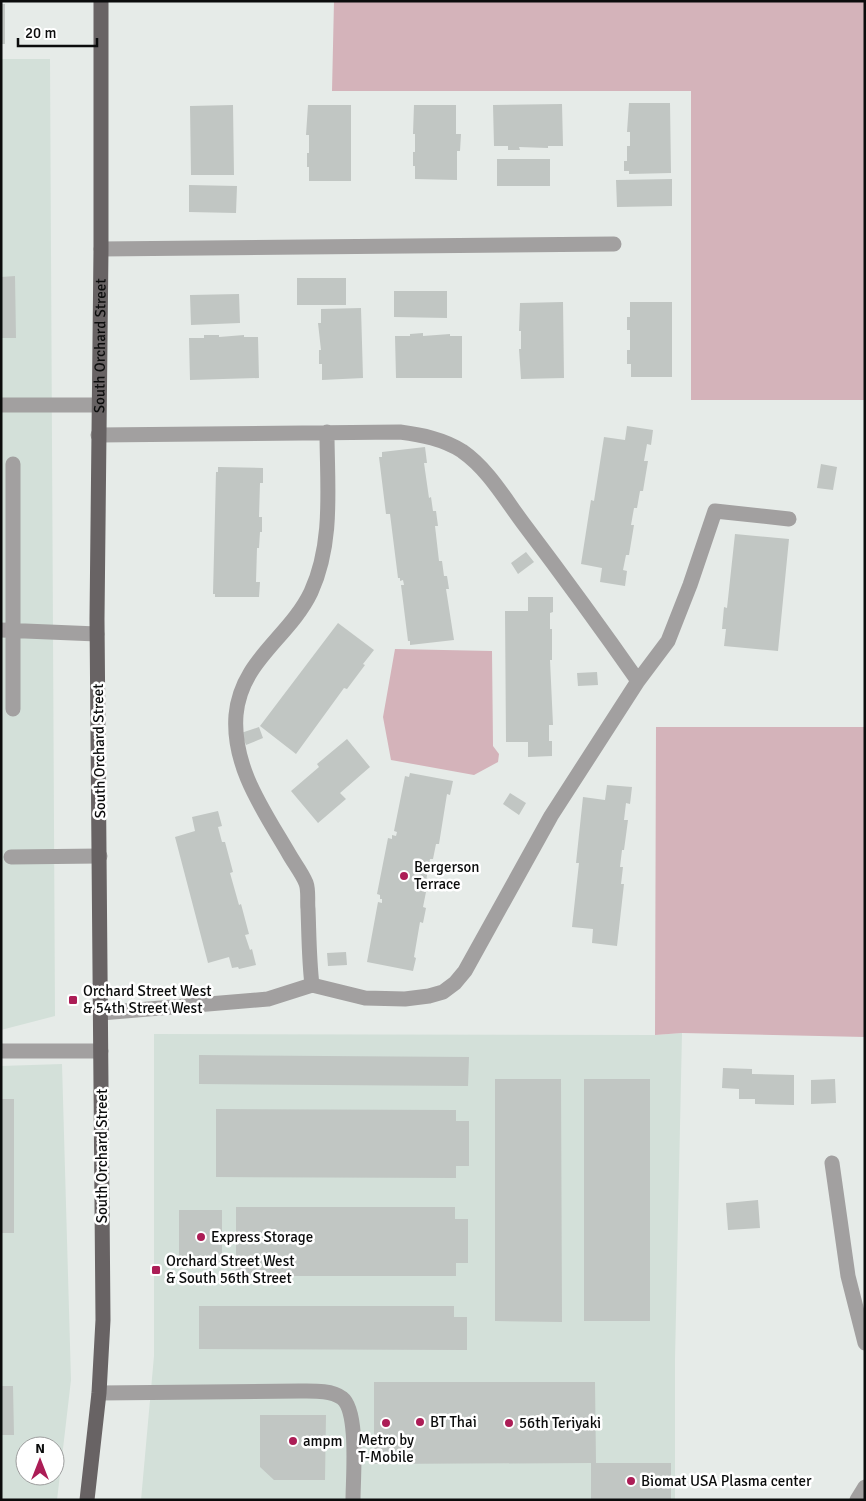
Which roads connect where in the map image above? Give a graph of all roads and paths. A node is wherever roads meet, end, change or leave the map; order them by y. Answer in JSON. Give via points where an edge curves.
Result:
{"nodes":[{"id":1,"x":101,"y":1,"type":"edge"},
{"id":2,"x":614,"y":244,"type":"dead end"},
{"id":3,"x":101,"y":249,"type":"junction"},
{"id":4,"x":1,"y":405,"type":"edge"},
{"id":5,"x":99,"y":405,"type":"junction"},
{"id":6,"x":327,"y":432,"type":"junction"},
{"id":7,"x":98,"y":435,"type":"junction"},
{"id":8,"x":13,"y":464,"type":"dead end"},
{"id":9,"x":789,"y":519,"type":"dead end"},
{"id":10,"x":7,"y":631,"type":"edge"},
{"id":11,"x":97,"y":634,"type":"junction"},
{"id":12,"x":638,"y":681,"type":"junction"},
{"id":13,"x":12,"y":709,"type":"dead end"},
{"id":14,"x":100,"y":856,"type":"junction"},
{"id":15,"x":11,"y":857,"type":"dead end"},
{"id":16,"x":312,"y":985,"type":"junction"},
{"id":17,"x":101,"y":1013,"type":"junction"},
{"id":18,"x":1,"y":1051,"type":"edge"},
{"id":19,"x":101,"y":1051,"type":"junction"},
{"id":20,"x":832,"y":1163,"type":"dead end"},
{"id":21,"x":865,"y":1343,"type":"edge"},
{"id":22,"x":99,"y":1393,"type":"junction"},
{"id":23,"x":865,"y":1487,"type":"edge"},
{"id":24,"x":87,"y":1500,"type":"edge"},
{"id":25,"x":353,"y":1500,"type":"edge"},
{"id":26,"x":857,"y":1500,"type":"edge"}],
"edges":[{"from":1,"to":3,"type":"main road","name":"South Orchard Street"},
{"from":2,"to":3,"type":"street"},
{"from":3,"to":5,"type":"main road","name":"South Orchard Street"},
{"from":4,"to":5,"type":"street"},
{"from":5,"to":7,"type":"main road","name":"South Orchard Street"},
{"from":6,"to":7,"type":"street"},
{"from":6,"to":12,"type":"street","via":[[408,433],[436,439],[462,451],[497,487]]},
{"from":6,"to":16,"type":"street","via":[[328,522],[316,579],[304,604],[250,671],[240,693],[236,716],[239,756],[253,793],[307,884]]},
{"from":7,"to":11,"type":"main road","name":"South Orchard Street"},
{"from":8,"to":10,"type":"street"},
{"from":9,"to":12,"type":"street","via":[[715,511],[668,642]]},
{"from":10,"to":11,"type":"street"},
{"from":10,"to":13,"type":"street"},
{"from":11,"to":14,"type":"main road","name":"South Orchard Street"},
{"from":12,"to":16,"type":"street","via":[[551,816],[482,942],[455,983],[443,992],[405,999],[365,998]]},
{"from":14,"to":15,"type":"street"},
{"from":14,"to":17,"type":"main road","name":"South Orchard Street"},
{"from":16,"to":17,"type":"street","via":[[268,999]]},
{"from":17,"to":19,"type":"main road","name":"South Orchard Street"},
{"from":18,"to":19,"type":"street"},
{"from":19,"to":22,"type":"main road","name":"South Orchard Street","via":[[103,1320]]},
{"from":20,"to":21,"type":"street","via":[[848,1276]]},
{"from":22,"to":24,"type":"main road","name":"South Orchard Street"},
{"from":22,"to":25,"type":"street","via":[[316,1391],[338,1396],[348,1404],[352,1420]]},
{"from":23,"to":26,"type":"street"}]}
